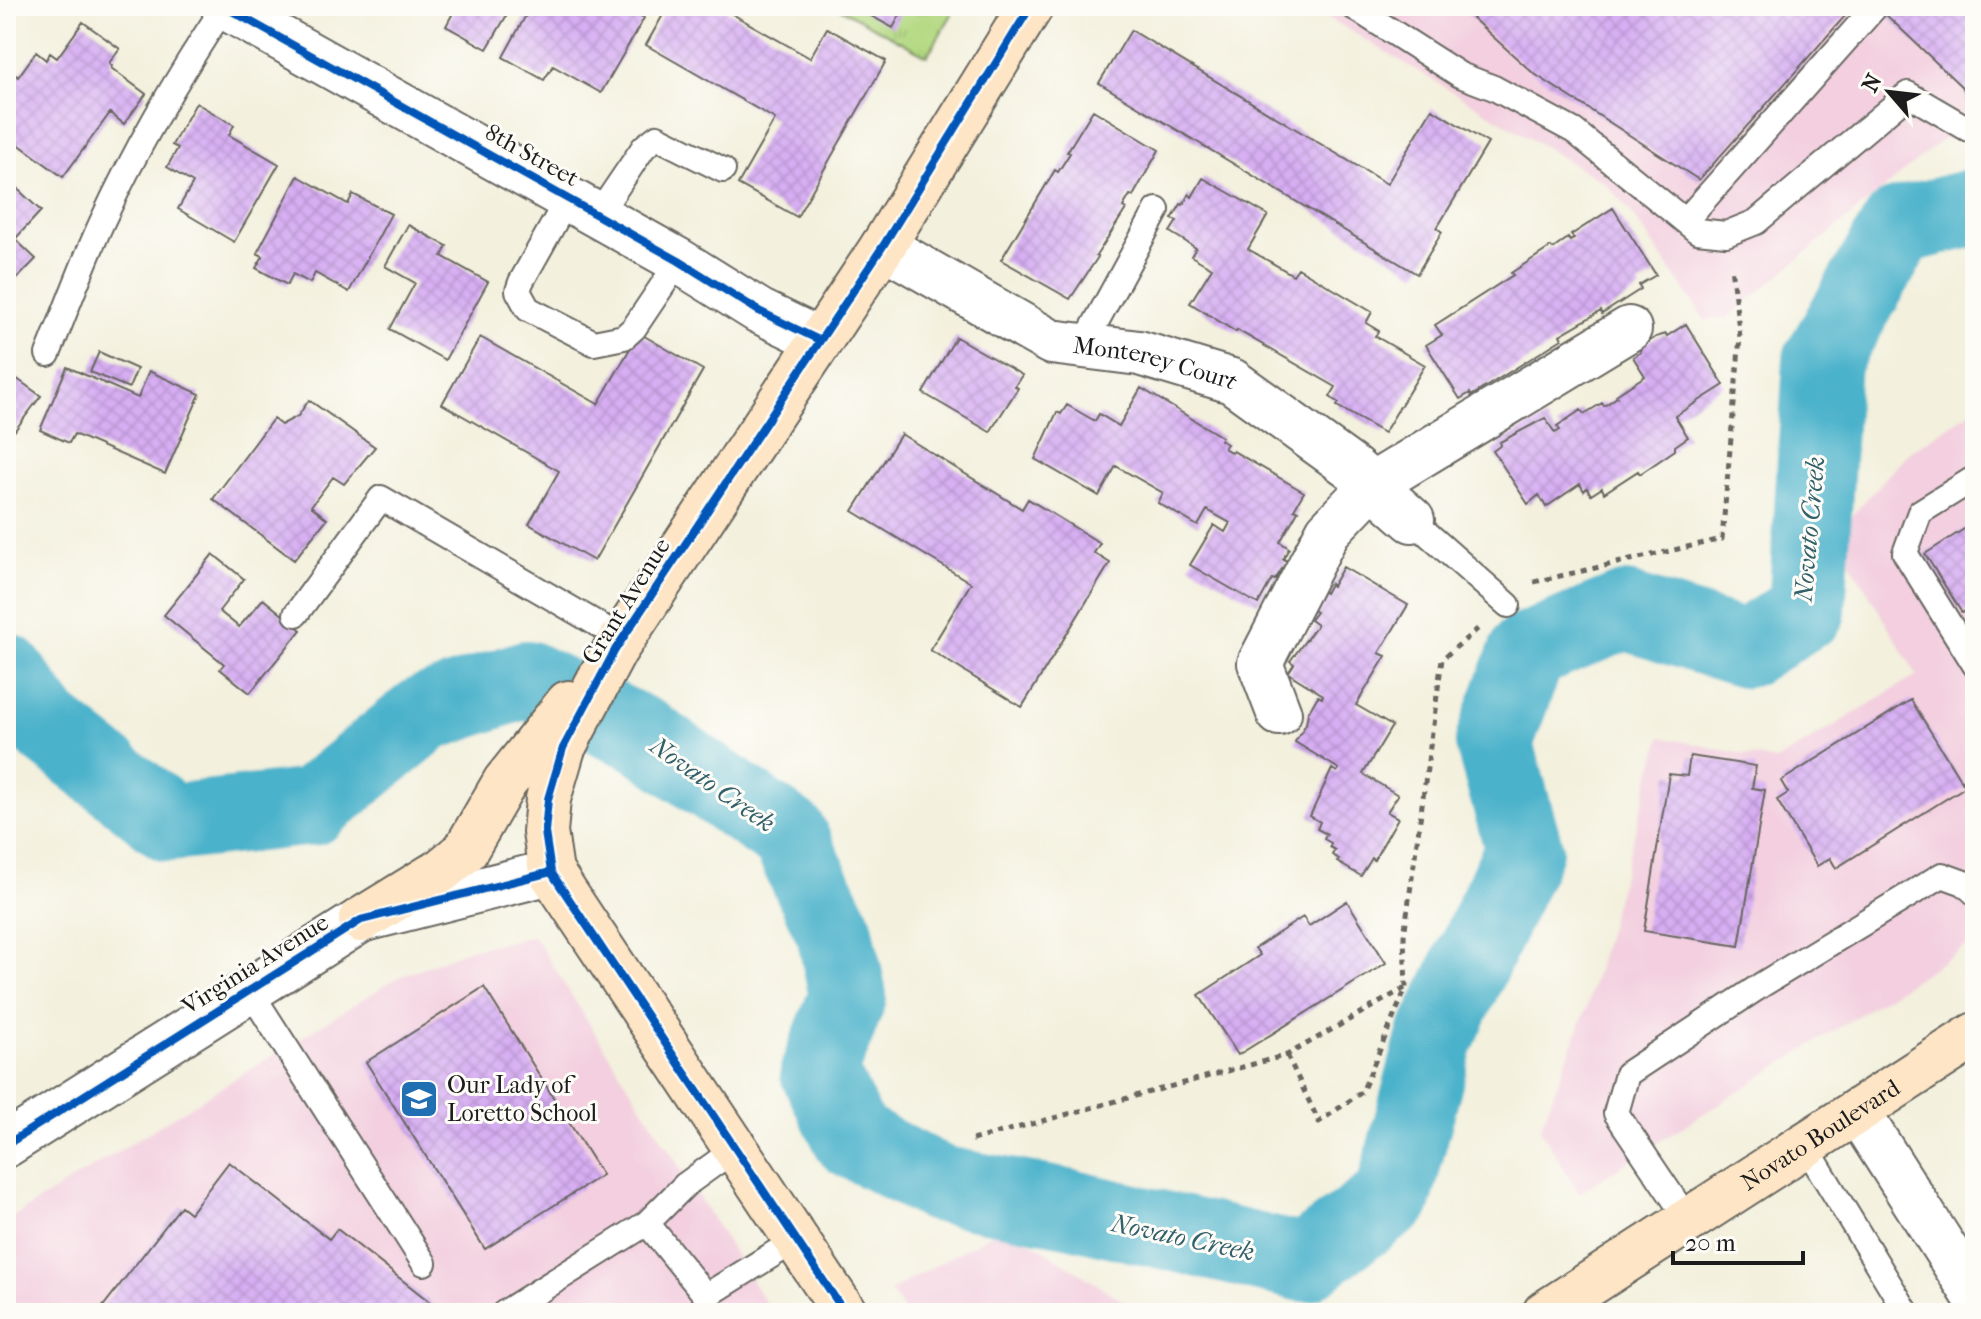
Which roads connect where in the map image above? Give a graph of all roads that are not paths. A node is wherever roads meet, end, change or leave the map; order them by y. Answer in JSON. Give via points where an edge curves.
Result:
{"nodes":[{"id":1,"x":224,"y":6,"type":"edge"},
{"id":2,"x":1031,"y":6,"type":"edge"},
{"id":3,"x":1352,"y":6,"type":"edge"},
{"id":4,"x":1876,"y":6,"type":"edge"},
{"id":5,"x":1975,"y":129,"type":"edge"},
{"id":6,"x":723,"y":170,"type":"dead end"},
{"id":7,"x":583,"y":207,"type":"junction"},
{"id":8,"x":1157,"y":210,"type":"dead end"},
{"id":9,"x":1685,"y":221,"type":"junction"},
{"id":10,"x":883,"y":246,"type":"junction"},
{"id":11,"x":679,"y":261,"type":"junction"},
{"id":12,"x":1629,"y":329,"type":"dead end"},
{"id":13,"x":819,"y":340,"type":"junction"},
{"id":14,"x":1083,"y":346,"type":"junction"},
{"id":15,"x":48,"y":354,"type":"dead end"},
{"id":16,"x":1975,"y":478,"type":"edge"},
{"id":17,"x":1372,"y":485,"type":"junction"},
{"id":18,"x":1412,"y":520,"type":"joint"},
{"id":19,"x":1508,"y":605,"type":"road end"},
{"id":20,"x":296,"y":614,"type":"dead end"},
{"id":21,"x":619,"y":645,"type":"junction"},
{"id":22,"x":1975,"y":665,"type":"edge"},
{"id":23,"x":1279,"y":713,"type":"dead end"},
{"id":24,"x":561,"y":728,"type":"junction"},
{"id":25,"x":551,"y":872,"type":"junction"},
{"id":26,"x":1975,"y":893,"type":"edge"},
{"id":27,"x":361,"y":920,"type":"junction"},
{"id":28,"x":250,"y":991,"type":"junction"},
{"id":29,"x":1975,"y":1035,"type":"edge"},
{"id":30,"x":1857,"y":1111,"type":"junction"},
{"id":31,"x":6,"y":1145,"type":"edge"},
{"id":32,"x":1805,"y":1145,"type":"junction"},
{"id":33,"x":735,"y":1149,"type":"junction"},
{"id":34,"x":1688,"y":1220,"type":"junction"},
{"id":35,"x":647,"y":1223,"type":"junction"},
{"id":36,"x":796,"y":1240,"type":"junction"},
{"id":37,"x":424,"y":1263,"type":"dead end"},
{"id":38,"x":1975,"y":1296,"type":"edge"},
{"id":39,"x":504,"y":1313,"type":"edge"},
{"id":40,"x":845,"y":1313,"type":"edge"},
{"id":41,"x":1545,"y":1313,"type":"edge"},
{"id":42,"x":1907,"y":1313,"type":"edge"}],
"edges":[{"from":1,"to":7,"type":"street","name":"8th Street"},
{"from":1,"to":15,"type":"lane","via":[[131,162]]},
{"from":2,"to":10,"type":"street","name":"Grant Avenue"},
{"from":3,"to":9,"type":"lane","via":[[1460,75],[1574,131]]},
{"from":4,"to":9,"type":"lane"},
{"from":5,"to":9,"type":"lane","via":[[1908,94],[1756,222],[1726,234],[1697,231]]},
{"from":6,"to":7,"type":"lane","via":[[657,137]]},
{"from":7,"to":11,"type":"street","name":"8th Street"},
{"from":7,"to":11,"type":"lane","via":[[518,291],[528,309],[594,343],[609,342],[634,328]]},
{"from":8,"to":14,"type":"lane"},
{"from":10,"to":13,"type":"street","name":"Grant Avenue"},
{"from":10,"to":14,"type":"street","name":"Monterey Court","via":[[1051,342]]},
{"from":11,"to":13,"type":"street","name":"8th Street","via":[[759,311]]},
{"from":12,"to":17,"type":"street"},
{"from":13,"to":21,"type":"street","name":"Grant Avenue"},
{"from":14,"to":17,"type":"street","name":"Monterey Court","via":[[1139,353],[1232,381]]},
{"from":16,"to":22,"type":"lane","via":[[1920,512],[1905,553]]},
{"from":17,"to":18,"type":"street","name":"Monterey Court"},
{"from":17,"to":23,"type":"street","via":[[1328,531],[1260,663]]},
{"from":18,"to":19,"type":"lane"},
{"from":20,"to":21,"type":"lane","via":[[381,498]]},
{"from":21,"to":24,"type":"street","name":"Grant Avenue"},
{"from":24,"to":25,"type":"street","via":[[563,748],[545,832]]},
{"from":24,"to":27,"type":"street","name":"Grant Avenue","via":[[505,782],[465,851]]},
{"from":25,"to":27,"type":"street","name":"Virginia Avenue"},
{"from":25,"to":33,"type":"street"},
{"from":26,"to":34,"type":"lane","via":[[1942,875],[1627,1074],[1616,1113]]},
{"from":27,"to":28,"type":"street","name":"Virginia Avenue"},
{"from":28,"to":31,"type":"street","name":"Virginia Avenue"},
{"from":28,"to":37,"type":"lane"},
{"from":29,"to":30,"type":"street","name":"Novato Boulevard"},
{"from":30,"to":32,"type":"street","name":"Novato Boulevard"},
{"from":30,"to":38,"type":"street"},
{"from":32,"to":34,"type":"street","name":"Novato Boulevard"},
{"from":32,"to":42,"type":"lane"},
{"from":33,"to":35,"type":"lane","via":[[685,1185]]},
{"from":33,"to":36,"type":"street"},
{"from":34,"to":41,"type":"street","name":"Novato Boulevard"},
{"from":35,"to":36,"type":"lane","via":[[706,1296]]},
{"from":35,"to":39,"type":"lane"},
{"from":36,"to":40,"type":"street"}]}
